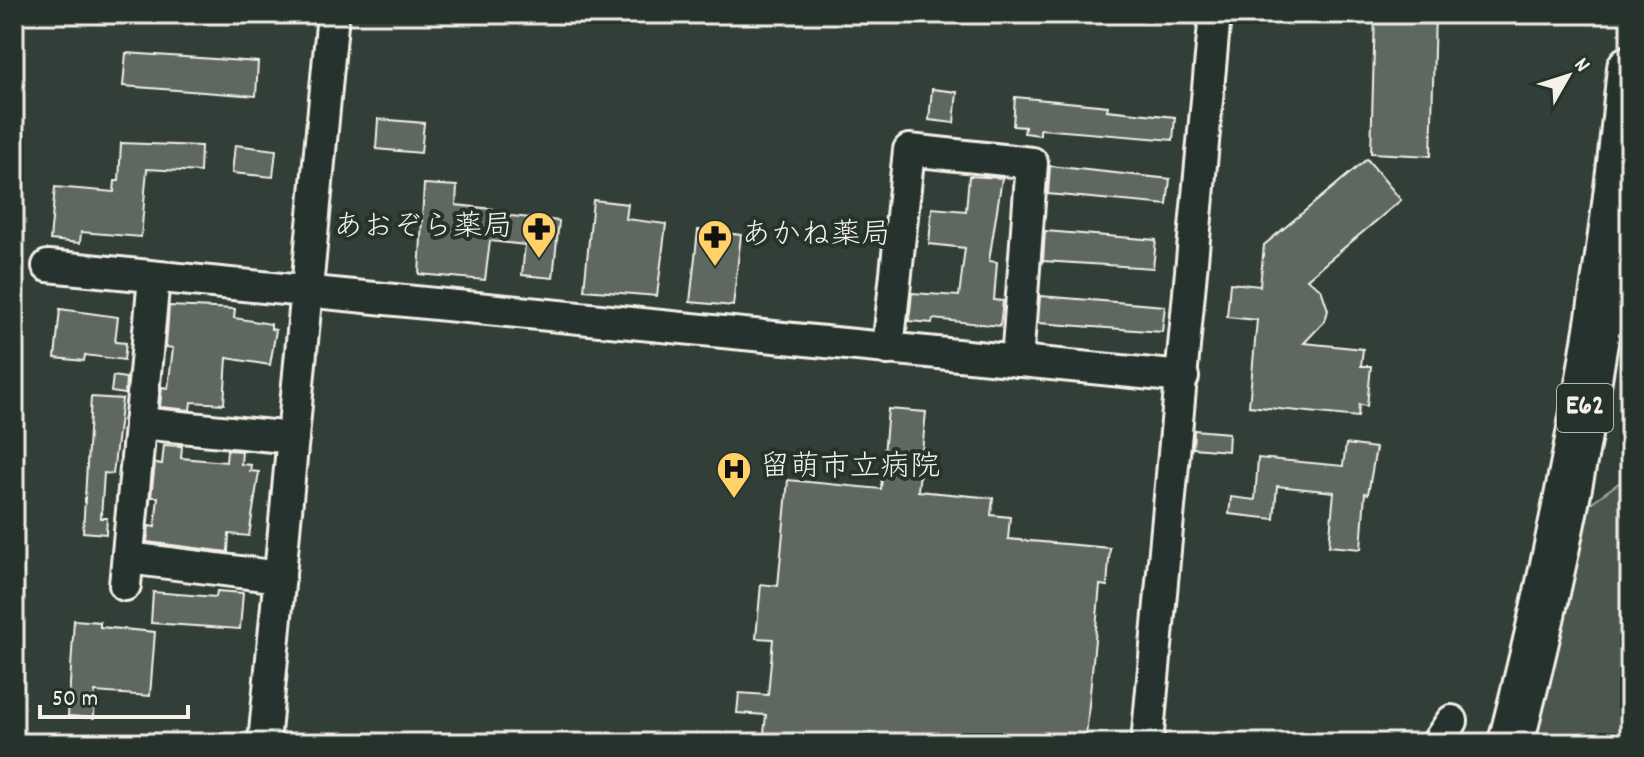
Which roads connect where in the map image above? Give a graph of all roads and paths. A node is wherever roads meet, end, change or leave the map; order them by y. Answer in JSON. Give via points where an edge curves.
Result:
{"nodes":[{"id":1,"x":333,"y":14,"type":"edge"},
{"id":2,"x":1215,"y":14,"type":"edge"},
{"id":3,"x":1630,"y":68,"type":"edge"},
{"id":4,"x":1630,"y":255,"type":"edge"},
{"id":5,"x":48,"y":266,"type":"dead end"},
{"id":6,"x":154,"y":278,"type":"junction"},
{"id":7,"x":306,"y":294,"type":"junction"},
{"id":8,"x":888,"y":349,"type":"junction"},
{"id":9,"x":1017,"y":361,"type":"junction"},
{"id":10,"x":1183,"y":377,"type":"junction"},
{"id":11,"x":140,"y":423,"type":"junction"},
{"id":12,"x":293,"y":438,"type":"junction"},
{"id":13,"x":280,"y":577,"type":"junction"},
{"id":14,"x":264,"y":743,"type":"edge"},
{"id":15,"x":1147,"y":743,"type":"edge"},
{"id":16,"x":1511,"y":743,"type":"edge"},
{"id":17,"x":1537,"y":743,"type":"edge"}],
"edges":[{"from":1,"to":7,"type":"street"},
{"from":2,"to":10,"type":"street"},
{"from":3,"to":16,"type":"highway","number":"E62","via":[[1617,209],[1584,409],[1547,605]]},
{"from":4,"to":17,"type":"highway","number":"E62","via":[[1609,410],[1572,613]]},
{"from":5,"to":6,"type":"street"},
{"from":6,"to":7,"type":"street"},
{"from":6,"to":11,"type":"street"},
{"from":7,"to":8,"type":"street"},
{"from":7,"to":12,"type":"street"},
{"from":8,"to":9,"type":"street"},
{"from":8,"to":9,"type":"street","via":[[909,150],[1032,163]]},
{"from":9,"to":10,"type":"street"},
{"from":10,"to":15,"type":"street"},
{"from":11,"to":12,"type":"street"},
{"from":11,"to":13,"type":"street","via":[[126,572]]},
{"from":12,"to":13,"type":"street"},
{"from":13,"to":14,"type":"street"}]}
